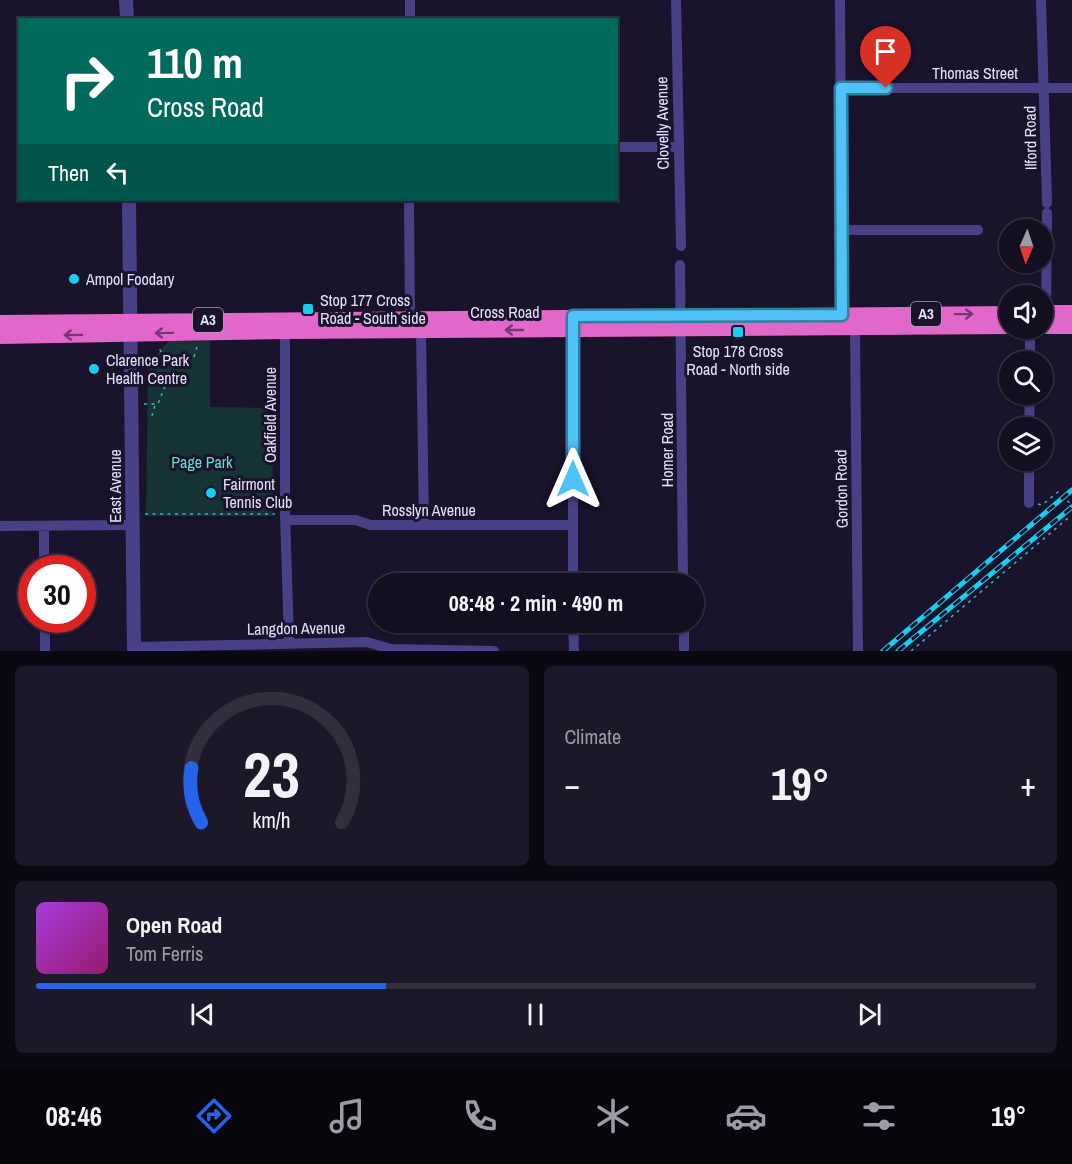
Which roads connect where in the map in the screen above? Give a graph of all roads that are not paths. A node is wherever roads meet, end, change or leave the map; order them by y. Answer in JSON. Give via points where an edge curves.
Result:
{"nodes":[{"id":1,"x":126,"y":0,"type":"edge"},
{"id":2,"x":410,"y":0,"type":"edge"},
{"id":3,"x":676,"y":0,"type":"edge"},
{"id":4,"x":840,"y":0,"type":"edge"},
{"id":5,"x":1041,"y":0,"type":"edge"},
{"id":6,"x":127,"y":18,"type":"edge"},
{"id":7,"x":410,"y":18,"type":"edge"},
{"id":8,"x":841,"y":88,"type":"junction"},
{"id":9,"x":1044,"y":88,"type":"junction"},
{"id":10,"x":1072,"y":88,"type":"edge"},
{"id":11,"x":618,"y":147,"type":"edge"},
{"id":12,"x":677,"y":147,"type":"junction"},
{"id":13,"x":129,"y":201,"type":"edge"},
{"id":14,"x":409,"y":201,"type":"edge"},
{"id":15,"x":842,"y":230,"type":"junction"},
{"id":16,"x":978,"y":230,"type":"dead end"},
{"id":17,"x":681,"y":246,"type":"dead end"},
{"id":18,"x":680,"y":265,"type":"dead end"},
{"id":19,"x":1044,"y":285,"type":"edge"},
{"id":20,"x":1072,"y":313,"type":"edge"},
{"id":21,"x":999,"y":314,"type":"edge"},
{"id":22,"x":842,"y":315,"type":"junction"},
{"id":23,"x":1053,"y":316,"type":"edge"},
{"id":24,"x":433,"y":318,"type":"junction"},
{"id":25,"x":1053,"y":320,"type":"edge"},
{"id":26,"x":681,"y":322,"type":"junction"},
{"id":27,"x":0,"y":323,"type":"edge"},
{"id":28,"x":573,"y":323,"type":"junction"},
{"id":29,"x":405,"y":324,"type":"junction"},
{"id":30,"x":285,"y":325,"type":"junction"},
{"id":31,"x":1072,"y":326,"type":"edge"},
{"id":32,"x":131,"y":327,"type":"junction"},
{"id":33,"x":855,"y":327,"type":"junction"},
{"id":34,"x":999,"y":327,"type":"edge"},
{"id":35,"x":421,"y":331,"type":"junction"},
{"id":36,"x":0,"y":336,"type":"edge"},
{"id":37,"x":1029,"y":471,"type":"edge"},
{"id":38,"x":1029,"y":503,"type":"road end"},
{"id":39,"x":285,"y":517,"type":"junction"},
{"id":40,"x":132,"y":519,"type":"junction"},
{"id":41,"x":424,"y":525,"type":"junction"},
{"id":42,"x":573,"y":525,"type":"junction"},
{"id":43,"x":0,"y":526,"type":"edge"},
{"id":44,"x":44,"y":526,"type":"junction"},
{"id":45,"x":44,"y":555,"type":"edge"},
{"id":46,"x":573,"y":573,"type":"edge"},
{"id":47,"x":683,"y":573,"type":"edge"},
{"id":48,"x":45,"y":633,"type":"edge"},
{"id":49,"x":573,"y":633,"type":"edge"},
{"id":50,"x":684,"y":633,"type":"edge"},
{"id":51,"x":289,"y":642,"type":"junction"},
{"id":52,"x":134,"y":649,"type":"edge"},
{"id":53,"x":45,"y":651,"type":"edge"},
{"id":54,"x":494,"y":651,"type":"edge"},
{"id":55,"x":574,"y":651,"type":"edge"},
{"id":56,"x":684,"y":651,"type":"edge"},
{"id":57,"x":858,"y":651,"type":"edge"}],
"edges":[{"from":1,"to":6,"type":"street"},
{"from":2,"to":7,"type":"street"},
{"from":3,"to":12,"type":"street","name":"Clovelly Avenue"},
{"from":4,"to":8,"type":"street"},
{"from":5,"to":9,"type":"street","name":"Ilford Road"},
{"from":8,"to":9,"type":"street","name":"Thomas Street"},
{"from":8,"to":15,"type":"street"},
{"from":9,"to":10,"type":"street","name":"Thomas Street"},
{"from":9,"to":19,"type":"street","name":"Ilford Road"},
{"from":11,"to":12,"type":"street"},
{"from":12,"to":17,"type":"street","name":"Clovelly Avenue"},
{"from":13,"to":32,"type":"street","name":"East Avenue"},
{"from":14,"to":29,"type":"street"},
{"from":15,"to":16,"type":"street"},
{"from":15,"to":22,"type":"street"},
{"from":18,"to":26,"type":"street"},
{"from":20,"to":23,"type":"highway"},
{"from":22,"to":21,"type":"highway","name":"Cross Road","number":"A3","one_way":true},
{"from":22,"to":26,"type":"highway","name":"Cross Road","number":"A3"},
{"from":22,"to":33,"type":"highway"},
{"from":24,"to":28,"type":"highway","name":"Cross Road","number":"A3"},
{"from":24,"to":29,"type":"highway","name":"Cross Road","number":"A3"},
{"from":24,"to":35,"type":"highway"},
{"from":25,"to":31,"type":"highway"},
{"from":26,"to":28,"type":"highway","name":"Cross Road","number":"A3"},
{"from":26,"to":33,"type":"highway","name":"Cross Road","number":"A3"},
{"from":26,"to":47,"type":"street","name":"Homer Road"},
{"from":27,"to":32,"type":"highway","name":"Cross Road","number":"A3"},
{"from":28,"to":35,"type":"highway","name":"Cross Road","number":"A3","one_way":true},
{"from":28,"to":42,"type":"street"},
{"from":29,"to":30,"type":"highway","name":"Cross Road","number":"A3"},
{"from":29,"to":35,"type":"highway"},
{"from":30,"to":32,"type":"highway","name":"Cross Road","number":"A3"},
{"from":30,"to":39,"type":"street","name":"Oakfield Avenue"},
{"from":32,"to":36,"type":"highway","name":"Cross Road","number":"A3","one_way":true},
{"from":32,"to":40,"type":"street","name":"East Avenue"},
{"from":33,"to":34,"type":"highway","name":"Cross Road","number":"A3"},
{"from":33,"to":57,"type":"street","name":"Gordon Road"},
{"from":35,"to":41,"type":"street"},
{"from":37,"to":38,"type":"street"},
{"from":39,"to":41,"type":"street","name":"Rosslyn Avenue","via":[[356,520],[370,525]]},
{"from":39,"to":51,"type":"street","name":"Oakfield Avenue"},
{"from":40,"to":44,"type":"street"},
{"from":40,"to":52,"type":"street","name":"East Avenue"},
{"from":41,"to":42,"type":"street","name":"Rosslyn Avenue"},
{"from":42,"to":46,"type":"street"},
{"from":43,"to":44,"type":"street"},
{"from":44,"to":45,"type":"street"},
{"from":48,"to":53,"type":"street"},
{"from":49,"to":55,"type":"street"},
{"from":50,"to":56,"type":"street"},
{"from":51,"to":52,"type":"street","name":"Langdon Avenue"},
{"from":51,"to":54,"type":"street","name":"Langdon Avenue","via":[[367,642],[391,649]]}]}
